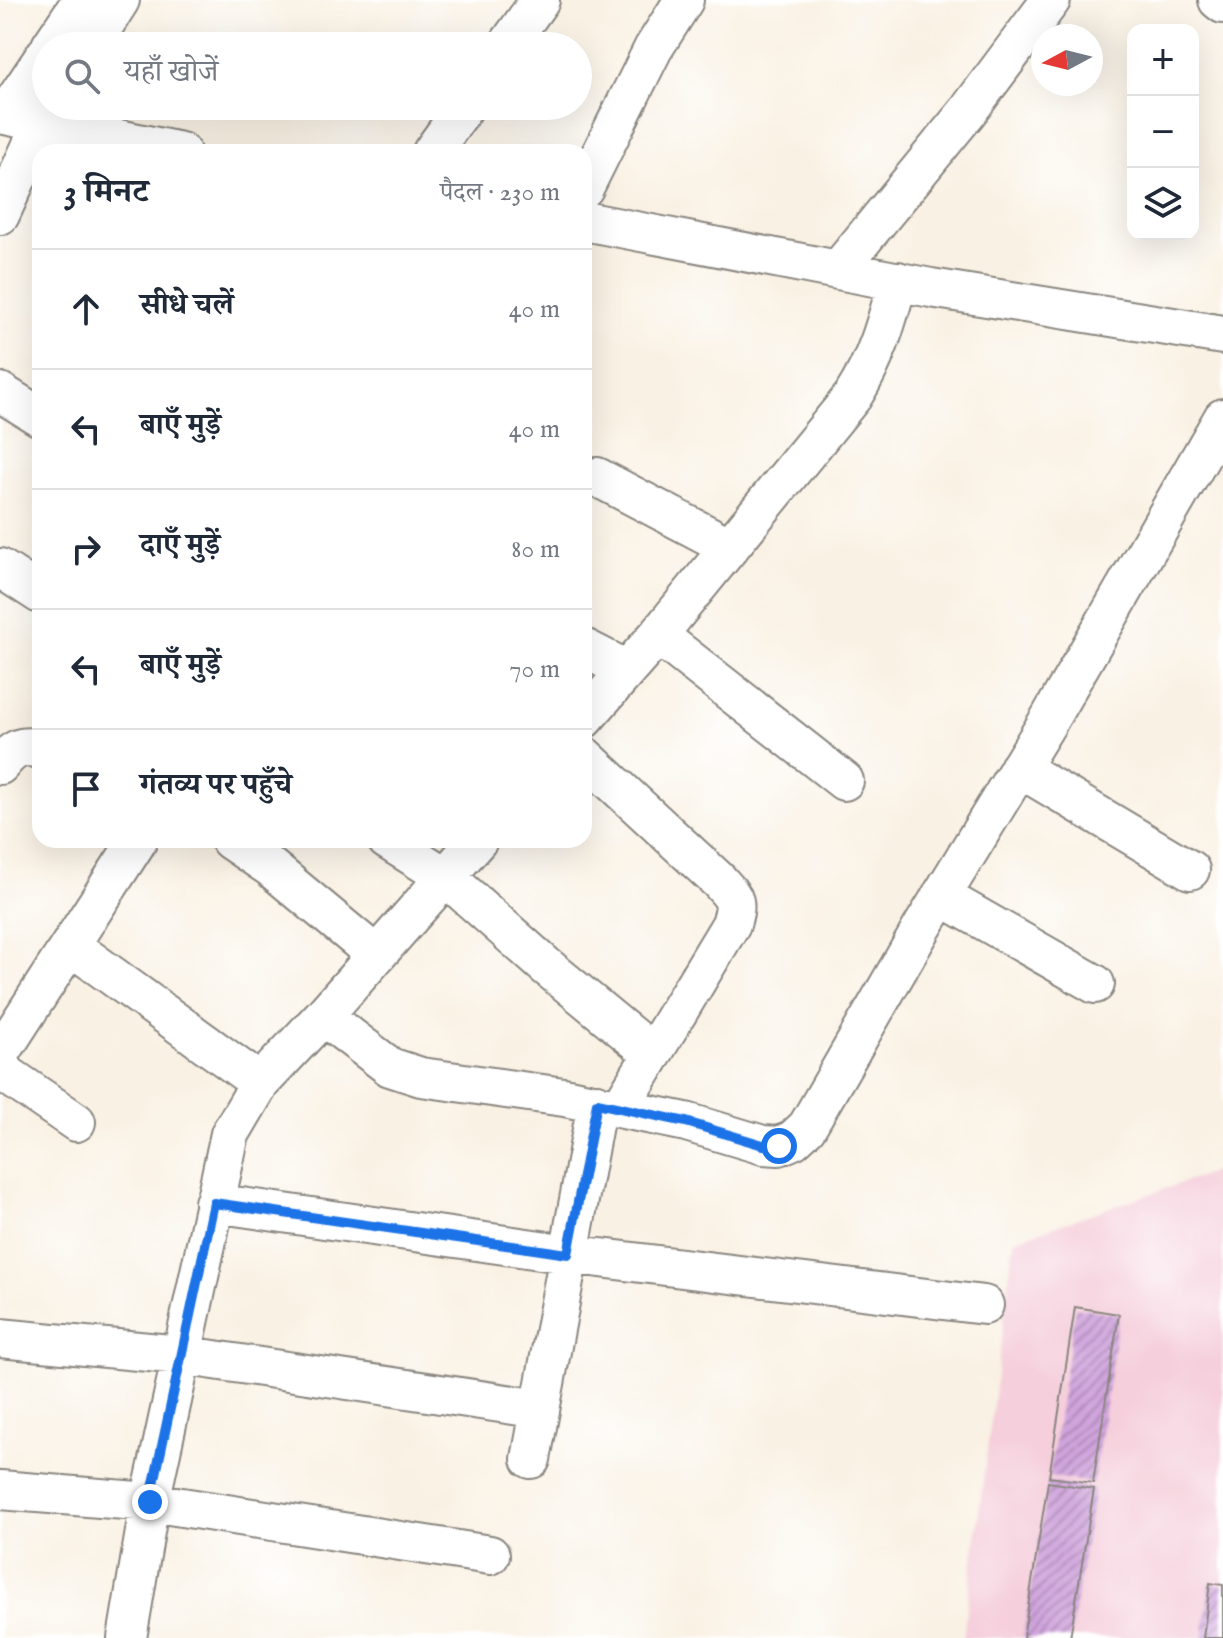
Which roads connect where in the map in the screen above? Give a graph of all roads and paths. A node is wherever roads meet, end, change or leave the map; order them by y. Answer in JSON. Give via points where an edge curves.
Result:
{"nodes":[{"id":1,"x":82,"y":0,"type":"edge"},
{"id":2,"x":120,"y":0,"type":"edge"},
{"id":3,"x":540,"y":0,"type":"edge"},
{"id":4,"x":684,"y":0,"type":"edge"},
{"id":5,"x":1051,"y":0,"type":"edge"},
{"id":6,"x":1218,"y":0,"type":"edge"},
{"id":7,"x":1223,"y":4,"type":"edge"},
{"id":8,"x":60,"y":32,"type":"edge"},
{"id":9,"x":100,"y":32,"type":"edge"},
{"id":10,"x":517,"y":32,"type":"edge"},
{"id":11,"x":32,"y":74,"type":"edge"},
{"id":12,"x":3,"y":114,"type":"edge"},
{"id":13,"x":32,"y":114,"type":"edge"},
{"id":14,"x":44,"y":120,"type":"edge"},
{"id":15,"x":68,"y":120,"type":"edge"},
{"id":16,"x":455,"y":120,"type":"edge"},
{"id":17,"x":33,"y":144,"type":"edge"},
{"id":18,"x":153,"y":144,"type":"edge"},
{"id":19,"x":438,"y":144,"type":"edge"},
{"id":20,"x":32,"y":146,"type":"edge"},
{"id":21,"x":592,"y":172,"type":"edge"},
{"id":22,"x":0,"y":215,"type":"edge"},
{"id":23,"x":592,"y":223,"type":"edge"},
{"id":24,"x":838,"y":270,"type":"junction"},
{"id":25,"x":898,"y":281,"type":"junction"},
{"id":26,"x":1223,"y":335,"type":"edge"},
{"id":27,"x":0,"y":392,"type":"edge"},
{"id":28,"x":32,"y":412,"type":"edge"},
{"id":29,"x":1223,"y":418,"type":"edge"},
{"id":30,"x":597,"y":477,"type":"dead end"},
{"id":31,"x":730,"y":547,"type":"junction"},
{"id":32,"x":0,"y":568,"type":"edge"},
{"id":33,"x":32,"y":589,"type":"edge"},
{"id":34,"x":658,"y":635,"type":"junction"},
{"id":35,"x":592,"y":652,"type":"edge"},
{"id":36,"x":627,"y":670,"type":"junction"},
{"id":37,"x":592,"y":710,"type":"edge"},
{"id":38,"x":592,"y":764,"type":"edge"},
{"id":39,"x":1019,"y":768,"type":"junction"},
{"id":40,"x":844,"y":781,"type":"dead end"},
{"id":41,"x":133,"y":848,"type":"edge"},
{"id":42,"x":242,"y":848,"type":"edge"},
{"id":43,"x":400,"y":848,"type":"edge"},
{"id":44,"x":471,"y":848,"type":"edge"},
{"id":45,"x":1190,"y":870,"type":"dead end"},
{"id":46,"x":446,"y":877,"type":"junction"},
{"id":47,"x":941,"y":896,"type":"junction"},
{"id":48,"x":71,"y":946,"type":"junction"},
{"id":49,"x":376,"y":955,"type":"junction"},
{"id":50,"x":1095,"y":984,"type":"dead end"},
{"id":51,"x":323,"y":1016,"type":"junction"},
{"id":52,"x":653,"y":1054,"type":"junction"},
{"id":53,"x":260,"y":1083,"type":"junction"},
{"id":54,"x":608,"y":1106,"type":"junction"},
{"id":55,"x":76,"y":1122,"type":"dead end"},
{"id":56,"x":214,"y":1203,"type":"junction"},
{"id":57,"x":568,"y":1254,"type":"junction"},
{"id":58,"x":984,"y":1305,"type":"dead end"},
{"id":59,"x":0,"y":1338,"type":"edge"},
{"id":60,"x":181,"y":1355,"type":"junction"},
{"id":61,"x":540,"y":1409,"type":"junction"},
{"id":62,"x":531,"y":1459,"type":"dead end"},
{"id":63,"x":0,"y":1490,"type":"edge"},
{"id":64,"x":150,"y":1502,"type":"junction"},
{"id":65,"x":490,"y":1555,"type":"dead end"},
{"id":66,"x":127,"y":1638,"type":"edge"}],
"edges":[{"from":1,"to":8,"type":"street"},
{"from":2,"to":9,"type":"street"},
{"from":3,"to":10,"type":"street"},
{"from":4,"to":21,"type":"street","via":[[653,49]]},
{"from":5,"to":24,"type":"street"},
{"from":6,"to":7,"type":"street"},
{"from":11,"to":12,"type":"street"},
{"from":12,"to":13,"type":"street"},
{"from":14,"to":17,"type":"street"},
{"from":15,"to":18,"type":"street"},
{"from":16,"to":19,"type":"street"},
{"from":20,"to":22,"type":"street"},
{"from":23,"to":24,"type":"street"},
{"from":24,"to":25,"type":"street"},
{"from":25,"to":26,"type":"street"},
{"from":25,"to":31,"type":"street","via":[[881,343],[853,396]]},
{"from":27,"to":28,"type":"street"},
{"from":29,"to":39,"type":"street"},
{"from":30,"to":31,"type":"street"},
{"from":31,"to":34,"type":"street"},
{"from":32,"to":33,"type":"street"},
{"from":34,"to":36,"type":"street"},
{"from":34,"to":40,"type":"street"},
{"from":35,"to":36,"type":"street"},
{"from":36,"to":37,"type":"street"},
{"from":38,"to":52,"type":"street","via":[[734,897],[731,924]]},
{"from":39,"to":45,"type":"street"},
{"from":39,"to":47,"type":"street"},
{"from":41,"to":48,"type":"street"},
{"from":42,"to":49,"type":"street"},
{"from":43,"to":46,"type":"street"},
{"from":44,"to":46,"type":"street"},
{"from":46,"to":49,"type":"street"},
{"from":46,"to":52,"type":"street"},
{"from":47,"to":50,"type":"street"},
{"from":47,"to":54,"type":"street","via":[[807,1127],[793,1140],[763,1145]]},
{"from":48,"to":53,"type":"street"},
{"from":48,"to":55,"type":"street","via":[[0,1054],[6,1074]]},
{"from":49,"to":51,"type":"street"},
{"from":51,"to":53,"type":"street"},
{"from":51,"to":54,"type":"street","via":[[390,1067],[421,1077]]},
{"from":52,"to":54,"type":"street"},
{"from":53,"to":56,"type":"street","via":[[230,1134]]},
{"from":54,"to":57,"type":"street"},
{"from":56,"to":57,"type":"street"},
{"from":56,"to":60,"type":"street"},
{"from":57,"to":58,"type":"street"},
{"from":57,"to":61,"type":"street"},
{"from":59,"to":60,"type":"street"},
{"from":60,"to":61,"type":"street"},
{"from":60,"to":64,"type":"street"},
{"from":61,"to":62,"type":"street"},
{"from":63,"to":64,"type":"street"},
{"from":64,"to":65,"type":"street"},
{"from":64,"to":66,"type":"street"}]}
